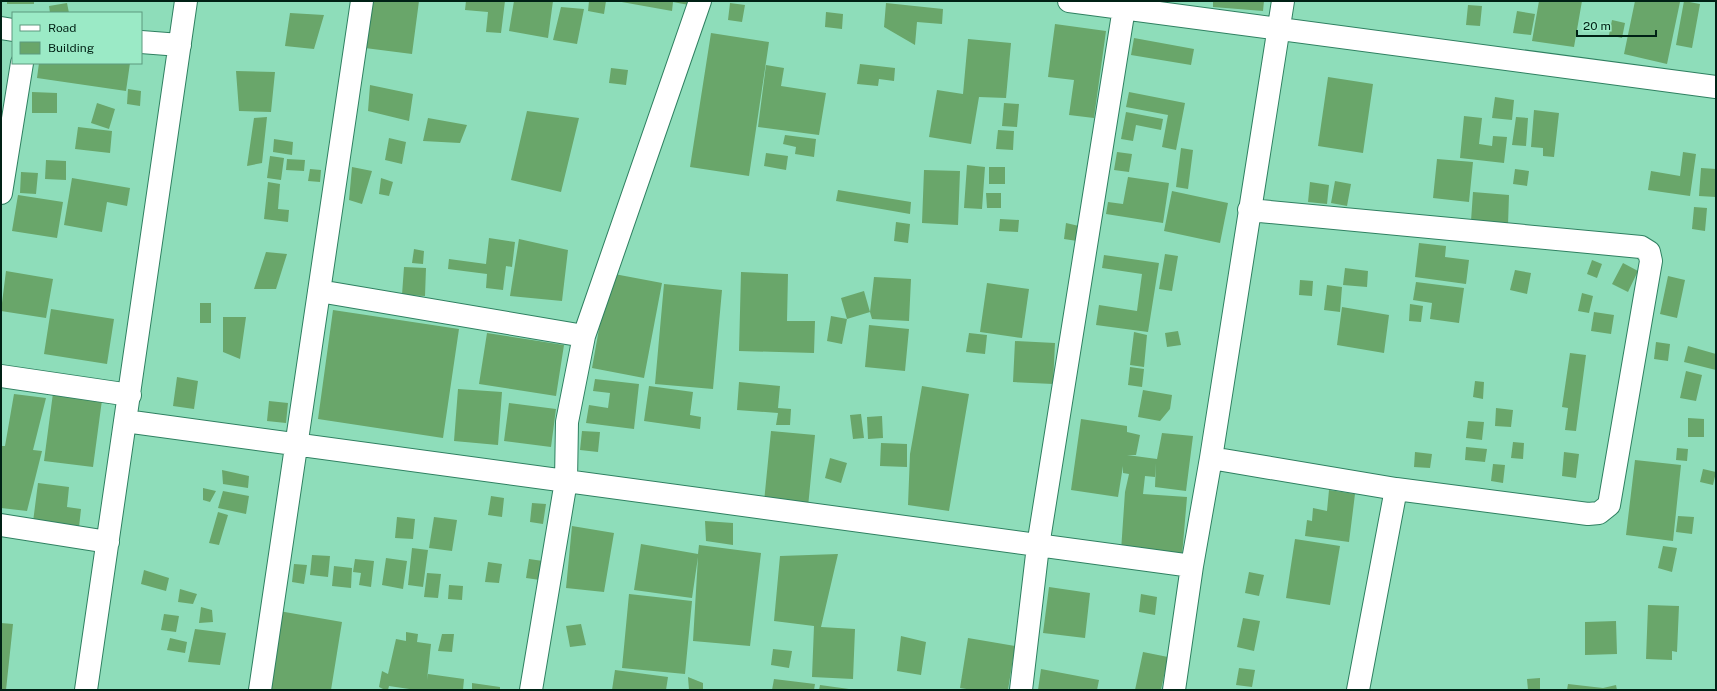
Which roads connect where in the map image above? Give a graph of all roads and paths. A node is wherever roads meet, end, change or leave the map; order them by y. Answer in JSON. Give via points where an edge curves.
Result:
{"nodes":[{"id":1,"x":186,"y":1,"type":"edge"},
{"id":2,"x":362,"y":1,"type":"edge"},
{"id":3,"x":700,"y":1,"type":"edge"},
{"id":4,"x":1069,"y":1,"type":"edge"},
{"id":5,"x":1283,"y":1,"type":"edge"},
{"id":6,"x":1124,"y":8,"type":"junction"},
{"id":7,"x":1,"y":28,"type":"edge"},
{"id":8,"x":1279,"y":28,"type":"junction"},
{"id":9,"x":12,"y":30,"type":"edge"},
{"id":10,"x":142,"y":42,"type":"edge"},
{"id":11,"x":180,"y":45,"type":"junction"},
{"id":12,"x":22,"y":64,"type":"edge"},
{"id":13,"x":1716,"y":87,"type":"edge"},
{"id":14,"x":1,"y":193,"type":"edge"},
{"id":15,"x":1249,"y":210,"type":"junction"},
{"id":16,"x":319,"y":291,"type":"junction"},
{"id":17,"x":584,"y":336,"type":"junction"},
{"id":18,"x":1,"y":376,"type":"edge"},
{"id":19,"x":130,"y":395,"type":"junction"},
{"id":20,"x":125,"y":421,"type":"junction"},
{"id":21,"x":297,"y":444,"type":"junction"},
{"id":22,"x":1211,"y":458,"type":"junction"},
{"id":23,"x":566,"y":481,"type":"junction"},
{"id":24,"x":1396,"y":489,"type":"junction"},
{"id":25,"x":1,"y":525,"type":"edge"},
{"id":26,"x":108,"y":542,"type":"junction"},
{"id":27,"x":1038,"y":546,"type":"junction"},
{"id":28,"x":1192,"y":566,"type":"junction"},
{"id":29,"x":86,"y":690,"type":"edge"},
{"id":30,"x":260,"y":690,"type":"edge"},
{"id":31,"x":531,"y":690,"type":"edge"},
{"id":32,"x":1021,"y":690,"type":"edge"},
{"id":33,"x":1174,"y":690,"type":"edge"},
{"id":34,"x":1358,"y":690,"type":"edge"}],
"edges":[{"from":1,"to":11,"type":"street"},
{"from":2,"to":16,"type":"street"},
{"from":3,"to":17,"type":"street"},
{"from":4,"to":6,"type":"street"},
{"from":5,"to":8,"type":"street"},
{"from":6,"to":8,"type":"street"},
{"from":6,"to":27,"type":"street"},
{"from":7,"to":9,"type":"street"},
{"from":8,"to":13,"type":"street"},
{"from":8,"to":15,"type":"street"},
{"from":10,"to":11,"type":"street"},
{"from":11,"to":19,"type":"street"},
{"from":12,"to":14,"type":"street"},
{"from":15,"to":22,"type":"street"},
{"from":15,"to":24,"type":"street","via":[[1642,247],[1649,252],[1651,262],[1609,505],[1599,513],[1588,514]]},
{"from":16,"to":17,"type":"street"},
{"from":16,"to":21,"type":"street"},
{"from":17,"to":23,"type":"street","via":[[567,422]]},
{"from":18,"to":19,"type":"street"},
{"from":19,"to":20,"type":"street"},
{"from":20,"to":21,"type":"street"},
{"from":20,"to":26,"type":"street"},
{"from":21,"to":23,"type":"street"},
{"from":21,"to":30,"type":"street"},
{"from":22,"to":24,"type":"street"},
{"from":22,"to":28,"type":"street"},
{"from":23,"to":27,"type":"street"},
{"from":23,"to":31,"type":"street"},
{"from":24,"to":34,"type":"street"},
{"from":25,"to":26,"type":"street"},
{"from":26,"to":29,"type":"street"},
{"from":27,"to":28,"type":"street"},
{"from":27,"to":32,"type":"street"},
{"from":28,"to":33,"type":"street"}]}
